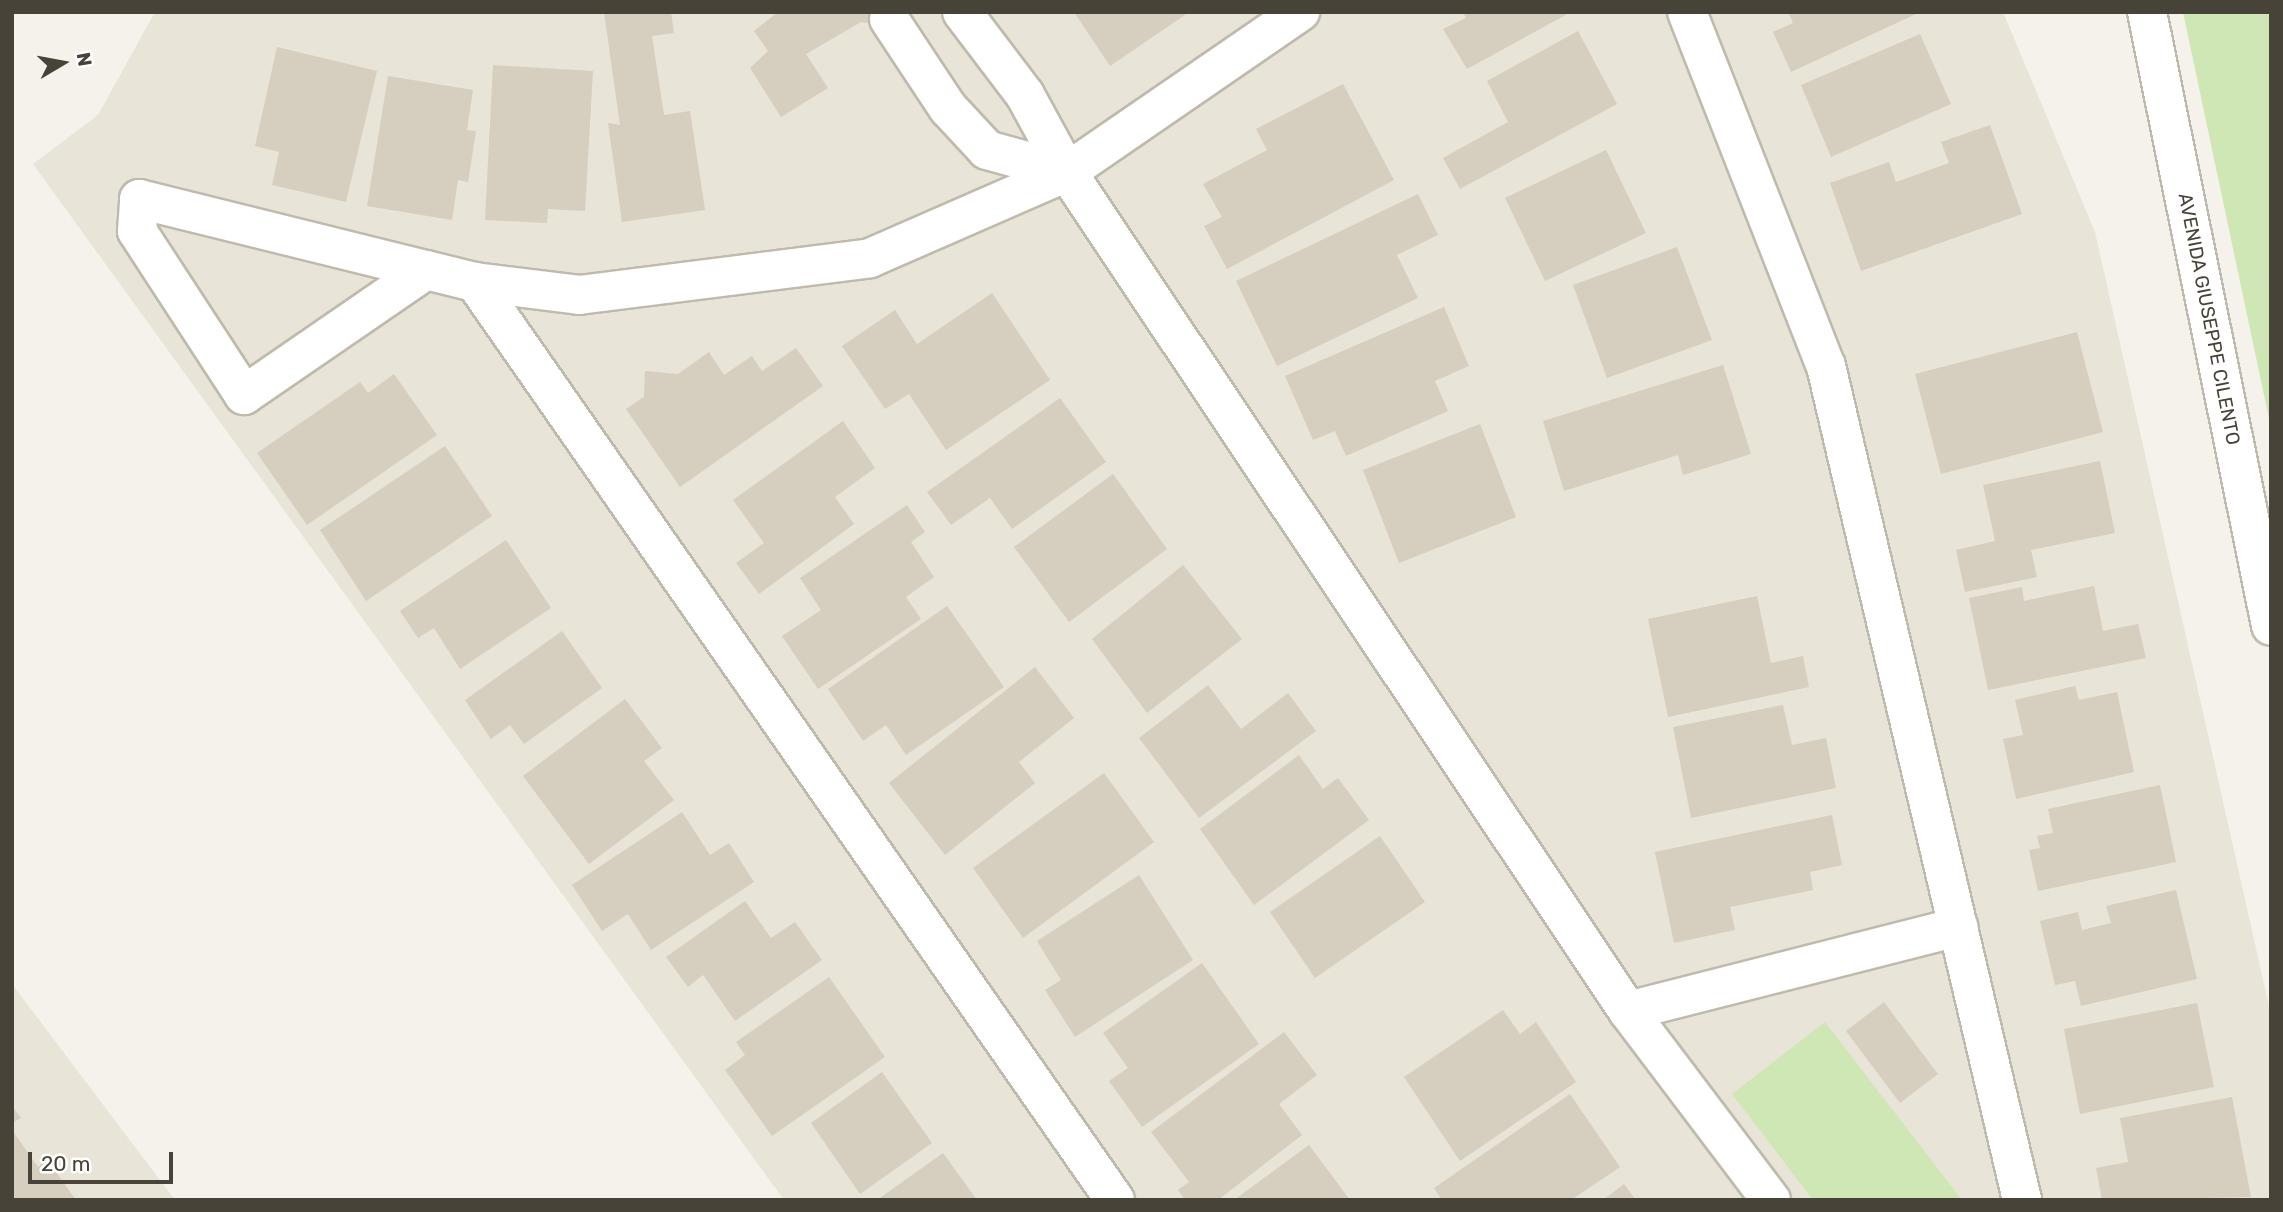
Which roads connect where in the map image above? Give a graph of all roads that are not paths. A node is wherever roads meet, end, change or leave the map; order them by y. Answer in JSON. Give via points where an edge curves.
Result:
{"nodes":[{"id":1,"x":962,"y":12,"type":"edge"},
{"id":2,"x":1300,"y":12,"type":"edge"},
{"id":3,"x":1687,"y":12,"type":"edge"},
{"id":4,"x":2147,"y":12,"type":"edge"},
{"id":5,"x":889,"y":19,"type":"dead end"},
{"id":6,"x":1067,"y":172,"type":"junction"},
{"id":7,"x":426,"y":270,"type":"junction"},
{"id":8,"x":475,"y":282,"type":"junction"},
{"id":9,"x":2271,"y":626,"type":"edge"},
{"id":10,"x":1958,"y":927,"type":"junction"},
{"id":11,"x":1628,"y":1011,"type":"junction"},
{"id":12,"x":1115,"y":1200,"type":"edge"},
{"id":13,"x":1771,"y":1200,"type":"edge"},
{"id":14,"x":2022,"y":1200,"type":"edge"}],
"edges":[{"from":1,"to":6,"type":"street","via":[[1026,95]]},
{"from":2,"to":6,"type":"street"},
{"from":3,"to":10,"type":"street","via":[[1826,366]]},
{"from":4,"to":9,"type":"street","name":"AVENIDA GIUSEPPE CILENTO"},
{"from":5,"to":6,"type":"street","via":[[948,108],[986,150]]},
{"from":6,"to":8,"type":"street","via":[[870,258],[579,295]]},
{"from":6,"to":11,"type":"street"},
{"from":7,"to":7,"type":"street","via":[[335,247],[139,199],[137,231],[244,395]]},
{"from":7,"to":8,"type":"street"},
{"from":8,"to":12,"type":"street"},
{"from":10,"to":11,"type":"street"},
{"from":10,"to":14,"type":"street"},
{"from":11,"to":13,"type":"street"}]}
